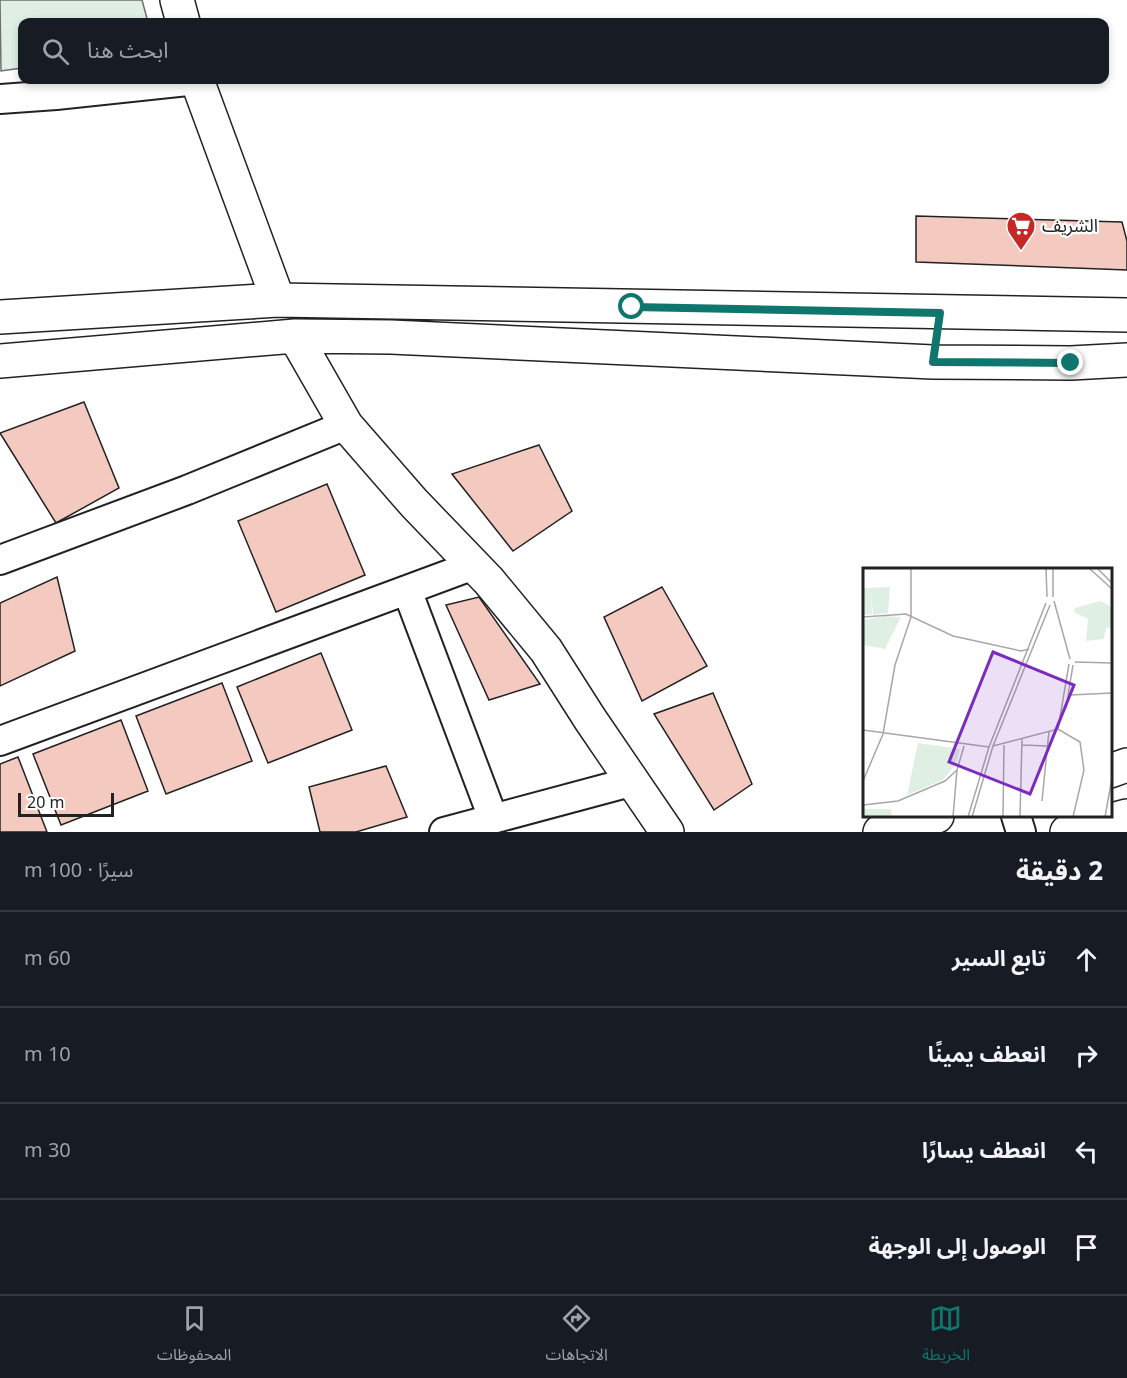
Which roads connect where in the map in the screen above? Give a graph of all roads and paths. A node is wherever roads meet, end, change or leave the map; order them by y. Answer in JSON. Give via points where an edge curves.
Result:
{"nodes":[{"id":1,"x":177,"y":0,"type":"edge"},
{"id":2,"x":182,"y":18,"type":"edge"},
{"id":3,"x":159,"y":84,"type":"edge"},
{"id":4,"x":198,"y":84,"type":"edge"},
{"id":5,"x":0,"y":99,"type":"edge"},
{"id":6,"x":278,"y":300,"type":"junction"},
{"id":7,"x":940,"y":313,"type":"junction"},
{"id":8,"x":1127,"y":315,"type":"edge"},
{"id":9,"x":0,"y":317,"type":"edge"},
{"id":10,"x":295,"y":336,"type":"junction"},
{"id":11,"x":1127,"y":360,"type":"edge"},
{"id":12,"x":0,"y":361,"type":"edge"},
{"id":13,"x":933,"y":362,"type":"junction"},
{"id":14,"x":346,"y":425,"type":"junction"},
{"id":15,"x":0,"y":560,"type":"edge"},
{"id":16,"x":474,"y":565,"type":"junction"},
{"id":17,"x":406,"y":590,"type":"junction"},
{"id":18,"x":0,"y":741,"type":"edge"},
{"id":19,"x":1127,"y":765,"type":"edge"},
{"id":20,"x":1112,"y":770,"type":"edge"},
{"id":21,"x":634,"y":781,"type":"junction"},
{"id":22,"x":1127,"y":816,"type":"edge"},
{"id":23,"x":933,"y":817,"type":"edge"},
{"id":24,"x":1016,"y":817,"type":"edge"},
{"id":25,"x":493,"y":818,"type":"junction"},
{"id":26,"x":444,"y":832,"type":"edge"},
{"id":27,"x":667,"y":832,"type":"edge"},
{"id":28,"x":880,"y":832,"type":"edge"},
{"id":29,"x":1021,"y":832,"type":"edge"},
{"id":30,"x":1067,"y":832,"type":"edge"}],
"edges":[{"from":1,"to":2,"type":"main road"},
{"from":3,"to":5,"type":"street"},
{"from":4,"to":6,"type":"main road"},
{"from":6,"to":7,"type":"main road"},
{"from":6,"to":9,"type":"main road"},
{"from":7,"to":8,"type":"main road"},
{"from":7,"to":13,"type":"main road"},
{"from":10,"to":12,"type":"main road"},
{"from":10,"to":13,"type":"main road","via":[[403,337]]},
{"from":10,"to":14,"type":"main road"},
{"from":11,"to":13,"type":"main road"},
{"from":14,"to":15,"type":"street"},
{"from":14,"to":16,"type":"main road"},
{"from":16,"to":17,"type":"street"},
{"from":16,"to":21,"type":"main road","via":[[546,650]]},
{"from":17,"to":18,"type":"street"},
{"from":17,"to":25,"type":"street"},
{"from":19,"to":20,"type":"main road"},
{"from":21,"to":25,"type":"street"},
{"from":21,"to":27,"type":"main road"},
{"from":22,"to":30,"type":"main road"},
{"from":23,"to":28,"type":"main road"},
{"from":24,"to":29,"type":"street"},
{"from":25,"to":26,"type":"street"}]}
